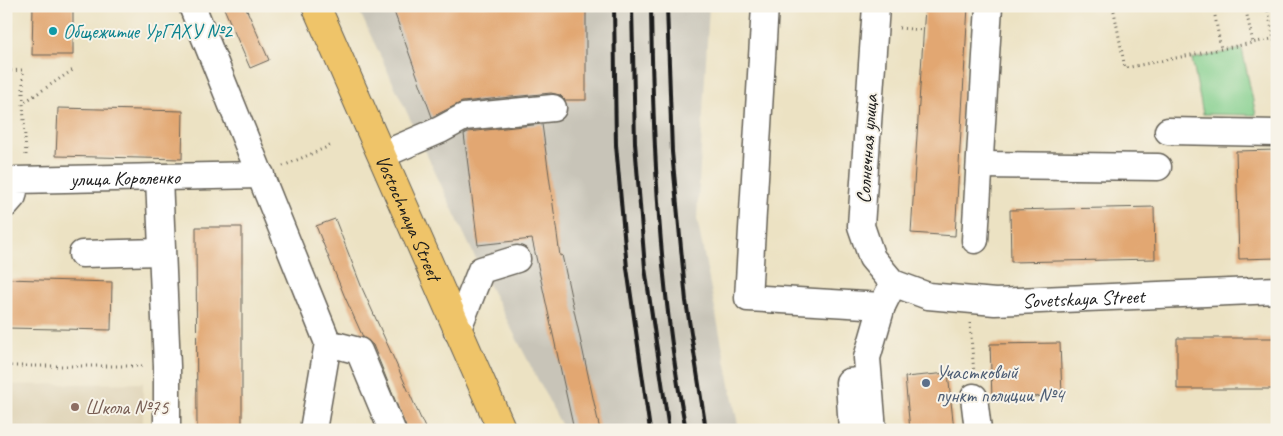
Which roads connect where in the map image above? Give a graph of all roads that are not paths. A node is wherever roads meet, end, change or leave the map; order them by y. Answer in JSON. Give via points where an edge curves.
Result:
{"nodes":[{"id":1,"x":192,"y":6,"type":"edge"},
{"id":2,"x":316,"y":6,"type":"edge"},
{"id":3,"x":765,"y":6,"type":"edge"},
{"id":4,"x":876,"y":6,"type":"edge"},
{"id":5,"x":989,"y":6,"type":"edge"},
{"id":6,"x":553,"y":108,"type":"dead end"},
{"id":7,"x":1168,"y":131,"type":"dead end"},
{"id":8,"x":1277,"y":133,"type":"edge"},
{"id":9,"x":382,"y":154,"type":"junction"},
{"id":10,"x":980,"y":164,"type":"junction"},
{"id":11,"x":1158,"y":167,"type":"dead end"},
{"id":12,"x":261,"y":175,"type":"junction"},
{"id":13,"x":159,"y":178,"type":"junction"},
{"id":14,"x":6,"y":204,"type":"edge"},
{"id":15,"x":975,"y":240,"type":"dead end"},
{"id":16,"x":161,"y":252,"type":"junction"},
{"id":17,"x":82,"y":254,"type":"dead end"},
{"id":18,"x":517,"y":259,"type":"dead end"},
{"id":19,"x":893,"y":283,"type":"junction"},
{"id":20,"x":1277,"y":290,"type":"edge"},
{"id":21,"x":882,"y":306,"type":"junction"},
{"id":22,"x":457,"y":331,"type":"junction"},
{"id":23,"x":328,"y":343,"type":"junction"},
{"id":24,"x":868,"y":380,"type":"junction"},
{"id":25,"x":974,"y":385,"type":"road end"},
{"id":26,"x":167,"y":430,"type":"edge"},
{"id":27,"x":313,"y":430,"type":"edge"},
{"id":28,"x":392,"y":430,"type":"edge"},
{"id":29,"x":502,"y":430,"type":"edge"},
{"id":30,"x":852,"y":430,"type":"edge"},
{"id":31,"x":872,"y":430,"type":"edge"},
{"id":32,"x":978,"y":430,"type":"edge"}],
"edges":[{"from":1,"to":12,"type":"street"},
{"from":2,"to":9,"type":"main road","name":"Vostochnaya Street"},
{"from":3,"to":21,"type":"street","via":[[748,298]]},
{"from":4,"to":19,"type":"street","name":"Солнечная улица","via":[[861,226],[872,258]]},
{"from":5,"to":10,"type":"street"},
{"from":6,"to":9,"type":"street","via":[[464,117]]},
{"from":7,"to":8,"type":"street"},
{"from":9,"to":22,"type":"main road","name":"Vostochnaya Street"},
{"from":10,"to":11,"type":"street"},
{"from":10,"to":15,"type":"street"},
{"from":12,"to":13,"type":"street","name":"улица Короленко"},
{"from":12,"to":23,"type":"street"},
{"from":13,"to":14,"type":"street","name":"улица Короленко","via":[[16,180],[13,196]]},
{"from":13,"to":16,"type":"street"},
{"from":16,"to":17,"type":"street"},
{"from":16,"to":26,"type":"street"},
{"from":18,"to":22,"type":"street","via":[[481,270]]},
{"from":19,"to":20,"type":"street","name":"Sovetskaya Street","via":[[928,296],[995,302]]},
{"from":19,"to":21,"type":"street"},
{"from":21,"to":24,"type":"street","via":[[867,358]]},
{"from":22,"to":29,"type":"main road","name":"Vostochnaya Street"},
{"from":23,"to":27,"type":"street"},
{"from":23,"to":28,"type":"street","via":[[359,352]]},
{"from":24,"to":30,"type":"street","via":[[849,382]]},
{"from":24,"to":31,"type":"street"},
{"from":25,"to":32,"type":"street"}]}
